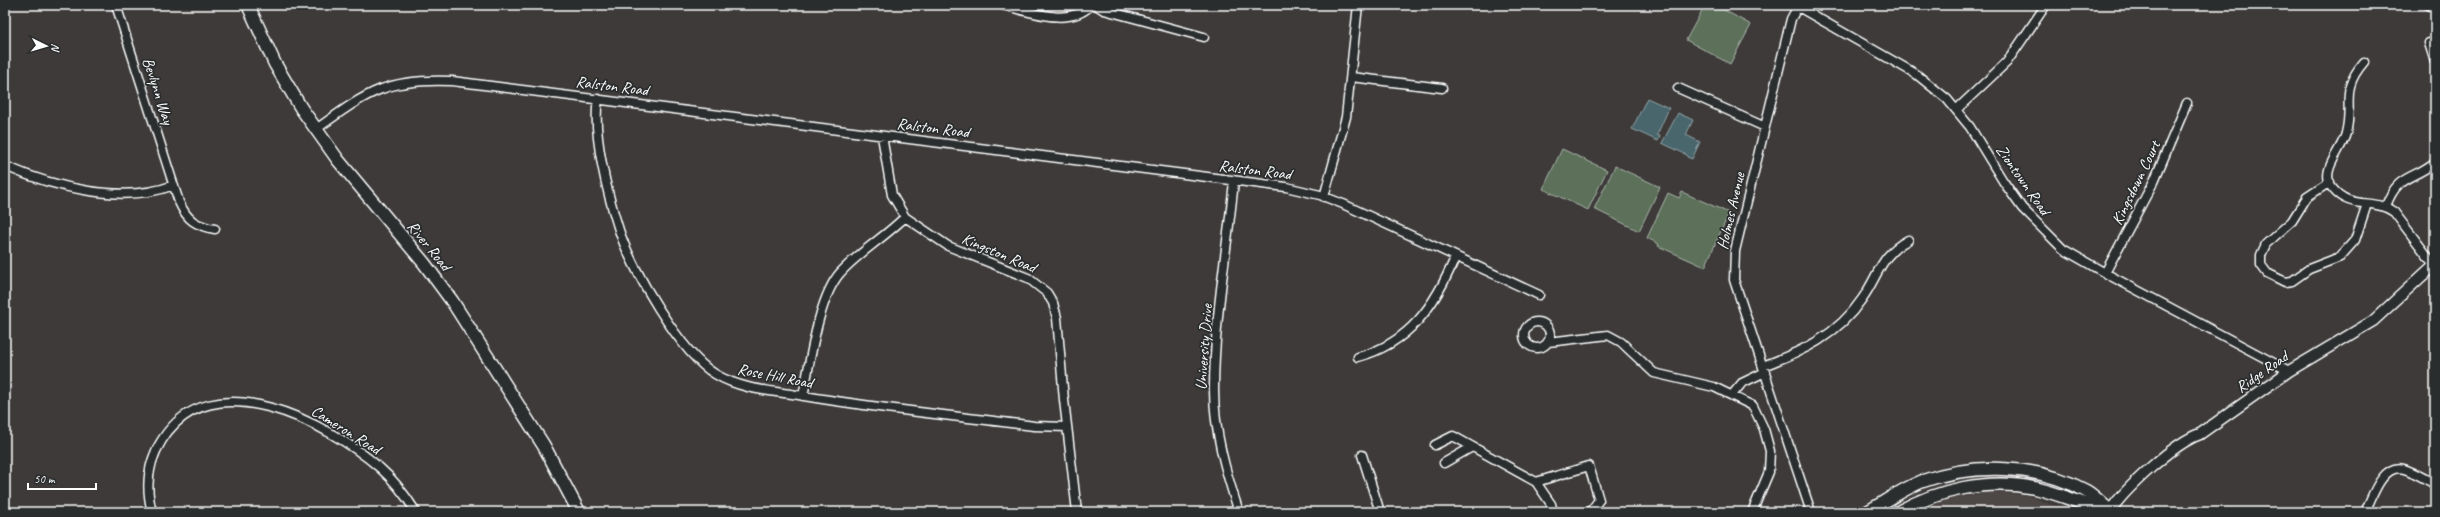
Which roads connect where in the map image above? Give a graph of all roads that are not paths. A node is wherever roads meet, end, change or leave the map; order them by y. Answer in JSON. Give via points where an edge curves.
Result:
{"nodes":[{"id":1,"x":116,"y":5,"type":"edge"},
{"id":2,"x":248,"y":5,"type":"edge"},
{"id":3,"x":1002,"y":5,"type":"edge"},
{"id":4,"x":1091,"y":5,"type":"edge"},
{"id":5,"x":1096,"y":5,"type":"edge"},
{"id":6,"x":1358,"y":5,"type":"edge"},
{"id":7,"x":2046,"y":5,"type":"edge"},
{"id":8,"x":2428,"y":5,"type":"edge"},
{"id":9,"x":1796,"y":6,"type":"edge"},
{"id":10,"x":2435,"y":9,"type":"edge"},
{"id":11,"x":1204,"y":37,"type":"dead end"},
{"id":12,"x":2429,"y":44,"type":"dead end"},
{"id":13,"x":2364,"y":62,"type":"dead end"},
{"id":14,"x":2435,"y":62,"type":"edge"},
{"id":15,"x":1351,"y":77,"type":"junction"},
{"id":16,"x":1442,"y":88,"type":"dead end"},
{"id":17,"x":1678,"y":88,"type":"dead end"},
{"id":18,"x":598,"y":99,"type":"junction"},
{"id":19,"x":2187,"y":103,"type":"dead end"},
{"id":20,"x":1956,"y":110,"type":"junction"},
{"id":21,"x":1765,"y":127,"type":"junction"},
{"id":22,"x":315,"y":130,"type":"junction"},
{"id":23,"x":882,"y":136,"type":"junction"},
{"id":24,"x":2435,"y":162,"type":"edge"},
{"id":25,"x":5,"y":166,"type":"edge"},
{"id":26,"x":1234,"y":181,"type":"junction"},
{"id":27,"x":2330,"y":182,"type":"junction"},
{"id":28,"x":174,"y":186,"type":"junction"},
{"id":29,"x":1324,"y":197,"type":"junction"},
{"id":30,"x":2367,"y":204,"type":"junction"},
{"id":31,"x":2386,"y":206,"type":"junction"},
{"id":32,"x":905,"y":217,"type":"junction"},
{"id":33,"x":215,"y":229,"type":"dead end"},
{"id":34,"x":1908,"y":240,"type":"dead end"},
{"id":35,"x":1454,"y":258,"type":"junction"},
{"id":36,"x":2435,"y":265,"type":"edge"},
{"id":37,"x":2106,"y":274,"type":"junction"},
{"id":38,"x":1539,"y":295,"type":"dead end"},
{"id":39,"x":1548,"y":342,"type":"dead end"},
{"id":40,"x":1358,"y":358,"type":"dead end"},
{"id":41,"x":1764,"y":369,"type":"junction"},
{"id":42,"x":2289,"y":371,"type":"junction"},
{"id":43,"x":1732,"y":395,"type":"junction"},
{"id":44,"x":803,"y":396,"type":"junction"},
{"id":45,"x":1067,"y":427,"type":"junction"},
{"id":46,"x":1435,"y":445,"type":"dead end"},
{"id":47,"x":1472,"y":447,"type":"junction"},
{"id":48,"x":1362,"y":455,"type":"dead end"},
{"id":49,"x":1444,"y":463,"type":"dead end"},
{"id":50,"x":1536,"y":482,"type":"junction"},
{"id":51,"x":2435,"y":484,"type":"edge"},
{"id":52,"x":152,"y":512,"type":"edge"},
{"id":53,"x":416,"y":512,"type":"edge"},
{"id":54,"x":579,"y":512,"type":"edge"},
{"id":55,"x":1077,"y":512,"type":"edge"},
{"id":56,"x":1239,"y":512,"type":"edge"},
{"id":57,"x":1380,"y":512,"type":"edge"},
{"id":58,"x":1553,"y":512,"type":"edge"},
{"id":59,"x":1590,"y":512,"type":"edge"},
{"id":60,"x":1752,"y":512,"type":"edge"},
{"id":61,"x":1811,"y":512,"type":"edge"},
{"id":62,"x":1867,"y":512,"type":"edge"},
{"id":63,"x":1898,"y":512,"type":"edge"},
{"id":64,"x":2111,"y":512,"type":"edge"},
{"id":65,"x":2365,"y":512,"type":"edge"}],
"edges":[{"from":1,"to":28,"type":"street","name":"Bevlynn Way"},
{"from":2,"to":22,"type":"main road","name":"River Road","via":[[275,64]]},
{"from":3,"to":4,"type":"street","via":[[1050,16],[1067,17],[1084,11]]},
{"from":5,"to":11,"type":"street","via":[[1104,10]]},
{"from":6,"to":15,"type":"street"},
{"from":7,"to":20,"type":"street","via":[[2007,62],[1986,85]]},
{"from":8,"to":10,"type":"street"},
{"from":9,"to":20,"type":"street","name":"Ziontown Road","via":[[1916,74]]},
{"from":9,"to":21,"type":"street","name":"Holmes Avenue"},
{"from":12,"to":14,"type":"street"},
{"from":13,"to":27,"type":"street","via":[[2349,87],[2346,132],[2329,168]]},
{"from":15,"to":16,"type":"street"},
{"from":15,"to":29,"type":"street","via":[[1341,143]]},
{"from":17,"to":21,"type":"street"},
{"from":18,"to":22,"type":"street","name":"Ralston Road","via":[[452,81],[406,82],[368,95]]},
{"from":18,"to":23,"type":"street","name":"Ralston Road"},
{"from":18,"to":44,"type":"street","name":"Rose Hill Road","via":[[597,126],[604,170],[623,242],[643,282],[681,342],[698,362],[724,379],[752,388]]},
{"from":19,"to":37,"type":"street","name":"Kingsdown Court","via":[[2154,181]]},
{"from":20,"to":37,"type":"street","name":"Ziontown Road","via":[[1970,127],[2003,181],[2034,222],[2063,249]]},
{"from":21,"to":41,"type":"street","name":"Holmes Avenue","via":[[1734,262],[1734,280]]},
{"from":22,"to":54,"type":"main road","name":"River Road","via":[[452,301],[544,446]]},
{"from":23,"to":26,"type":"street","name":"Ralston Road"},
{"from":23,"to":32,"type":"street","name":"Kingston Road","via":[[892,195]]},
{"from":24,"to":31,"type":"street","via":[[2402,180],[2393,190]]},
{"from":25,"to":28,"type":"street","via":[[31,178],[100,192],[136,193]]},
{"from":26,"to":29,"type":"street","name":"Ralston Road","via":[[1286,187]]},
{"from":26,"to":56,"type":"street","name":"University Drive","via":[[1216,338],[1214,391],[1222,454]]},
{"from":27,"to":30,"type":"street","via":[[2332,188],[2348,202]]},
{"from":27,"to":30,"type":"street","via":[[2307,197],[2292,221],[2266,244],[2261,255],[2261,265],[2267,273],[2285,282],[2292,281],[2309,269],[2340,256],[2355,240]]},
{"from":28,"to":33,"type":"street","name":"Bevlynn Way","via":[[179,202],[189,219],[196,225]]},
{"from":29,"to":35,"type":"street","name":"Ralston Road"},
{"from":30,"to":31,"type":"street"},
{"from":31,"to":36,"type":"street","via":[[2397,216]]},
{"from":32,"to":44,"type":"street","via":[[890,232],[859,255],[834,281],[816,334]]},
{"from":32,"to":45,"type":"street","name":"Kingston Road","via":[[948,246],[1028,278],[1047,293],[1057,318]]},
{"from":34,"to":41,"type":"street","via":[[1888,253],[1863,298],[1840,326],[1809,348]]},
{"from":35,"to":38,"type":"street","name":"Ralston Road"},
{"from":35,"to":40,"type":"street","via":[[1437,297],[1423,317],[1375,353]]},
{"from":36,"to":42,"type":"street","name":"Ridge Road","via":[[2373,321]]},
{"from":37,"to":42,"type":"street","name":"Ziontown Road"},
{"from":39,"to":43,"type":"street","via":[[1608,335],[1621,342],[1654,373],[1714,387]]},
{"from":41,"to":43,"type":"street","via":[[1742,383]]},
{"from":41,"to":61,"type":"street","name":"Holmes Avenue"},
{"from":42,"to":64,"type":"street","name":"Ridge Road","via":[[2163,460],[2126,490]]},
{"from":43,"to":60,"type":"street","via":[[1753,406],[1764,429],[1770,451],[1769,472]]},
{"from":44,"to":45,"type":"street","name":"Rose Hill Road","via":[[1034,426]]},
{"from":45,"to":55,"type":"street","name":"Kingston Road"},
{"from":46,"to":47,"type":"street","via":[[1453,436]]},
{"from":47,"to":49,"type":"street"},
{"from":47,"to":50,"type":"street"},
{"from":48,"to":57,"type":"street"},
{"from":50,"to":58,"type":"street","via":[[1551,504]]},
{"from":50,"to":59,"type":"street","via":[[1589,466],[1599,500]]},
{"from":51,"to":65,"type":"street","via":[[2405,469],[2395,469],[2384,476]]},
{"from":52,"to":53,"type":"street","name":"Cameron Road","via":[[148,479],[153,455],[160,443],[175,422],[187,414],[218,404],[256,405],[293,414],[314,424],[349,444],[381,469],[396,484]]},
{"from":62,"to":64,"type":"main road","via":[[1922,481],[1961,471],[1990,469],[2030,472],[2056,479],[2086,491]]},
{"from":63,"to":64,"type":"main road","via":[[1921,500],[1957,489],[1999,486],[2034,488]]}]}
